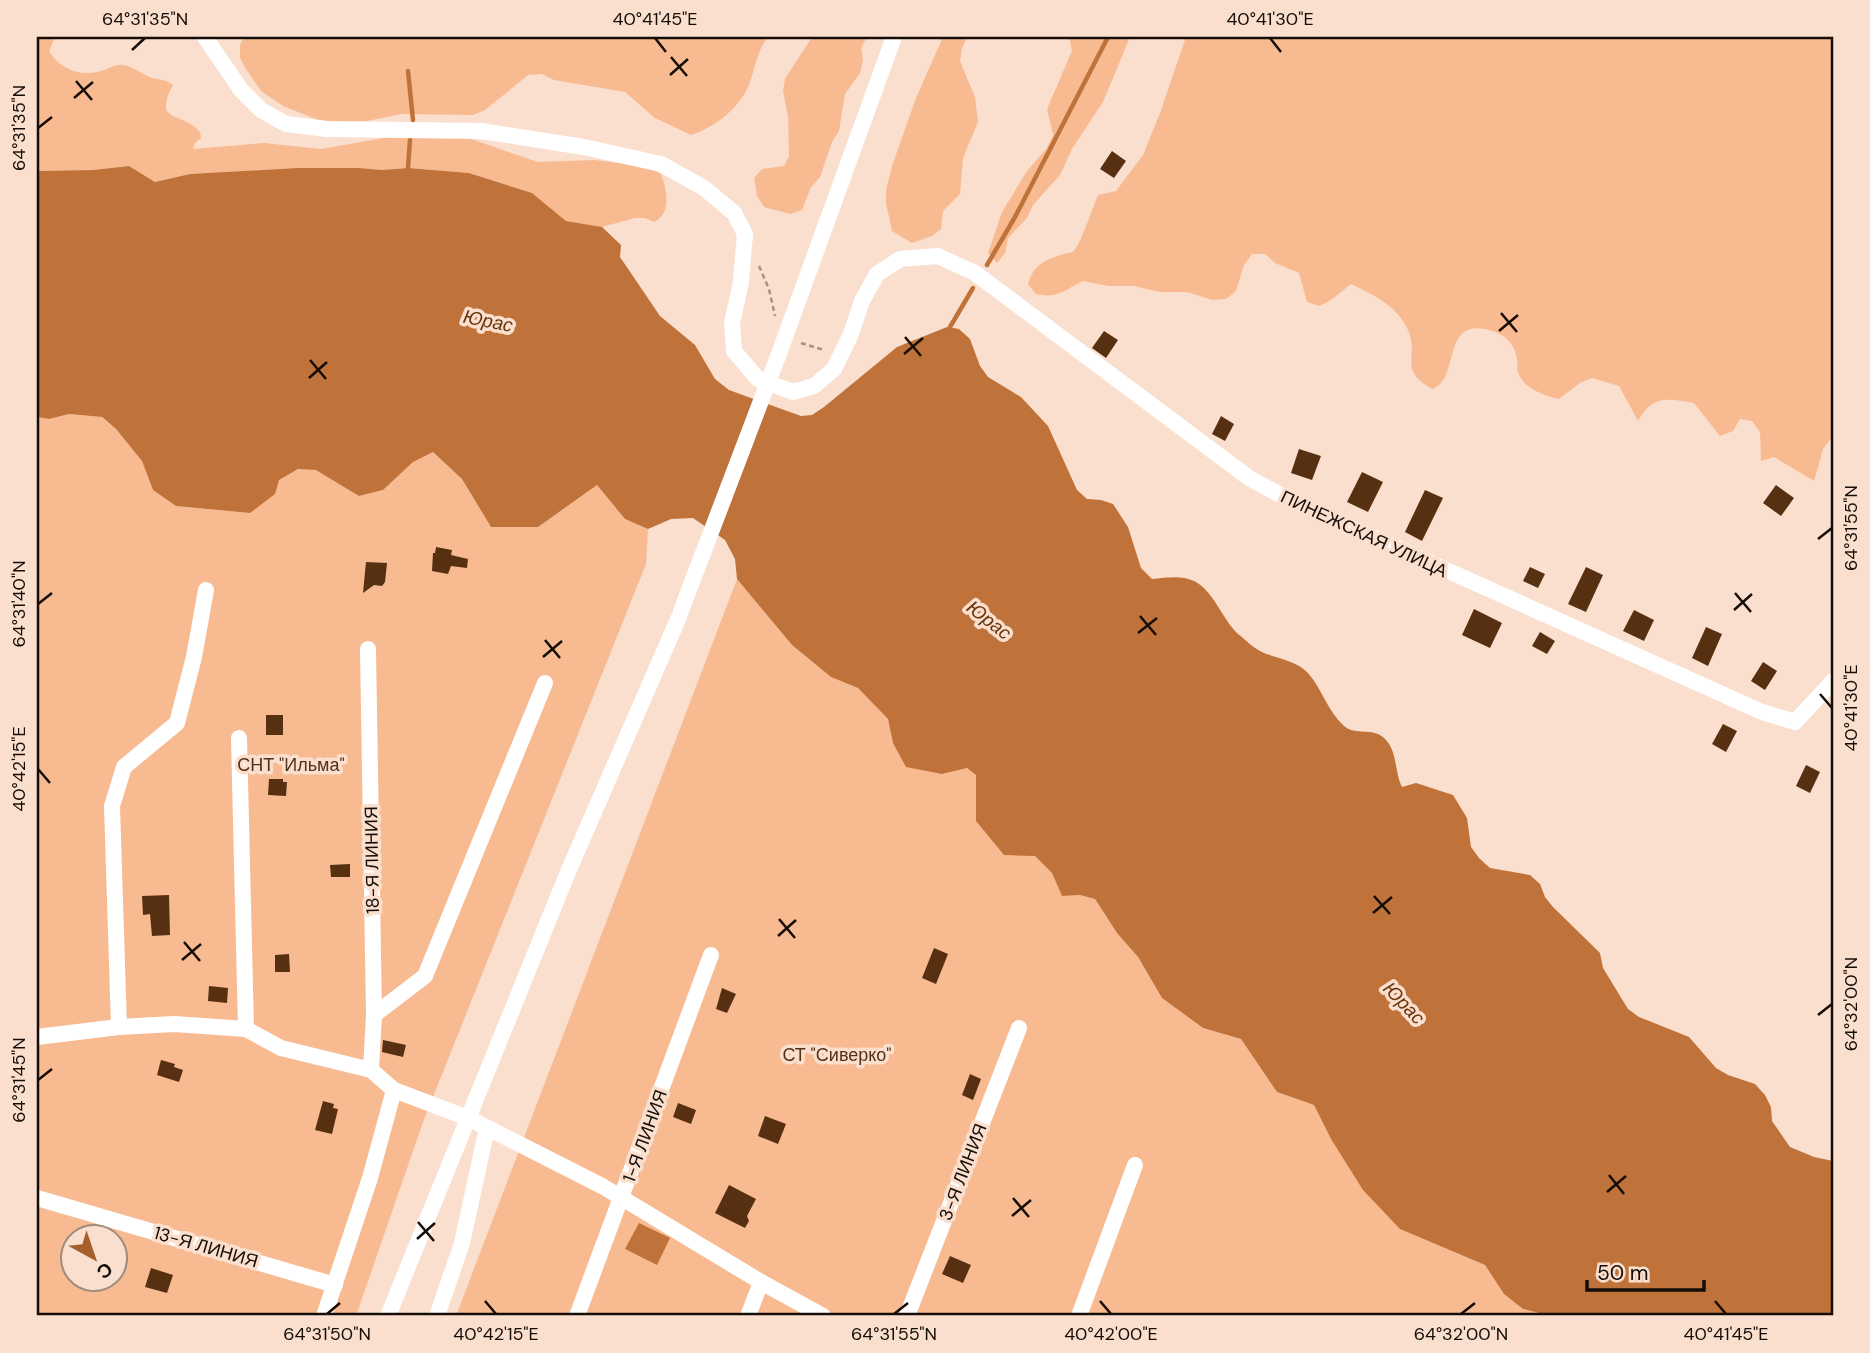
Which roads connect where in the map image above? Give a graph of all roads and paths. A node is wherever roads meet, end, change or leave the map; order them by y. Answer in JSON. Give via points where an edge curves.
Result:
{"nodes":[{"id":1,"x":205,"y":37,"type":"edge"},
{"id":2,"x":894,"y":37,"type":"edge"},
{"id":3,"x":745,"y":234,"type":"junction"},
{"id":4,"x":788,"y":343,"type":"junction"},
{"id":5,"x":825,"y":350,"type":"dead end"},
{"id":6,"x":206,"y":590,"type":"dead end"},
{"id":7,"x":368,"y":649,"type":"dead end"},
{"id":8,"x":1833,"y":681,"type":"edge"},
{"id":9,"x":545,"y":683,"type":"dead end"},
{"id":10,"x":239,"y":738,"type":"dead end"},
{"id":11,"x":711,"y":955,"type":"dead end"},
{"id":12,"x":374,"y":1015,"type":"junction"},
{"id":13,"x":119,"y":1027,"type":"junction"},
{"id":14,"x":1019,"y":1028,"type":"dead end"},
{"id":15,"x":246,"y":1030,"type":"junction"},
{"id":16,"x":37,"y":1037,"type":"edge"},
{"id":17,"x":371,"y":1070,"type":"junction"},
{"id":18,"x":394,"y":1090,"type":"junction"},
{"id":19,"x":468,"y":1118,"type":"junction"},
{"id":20,"x":487,"y":1128,"type":"junction"},
{"id":21,"x":1135,"y":1165,"type":"dead end"},
{"id":22,"x":37,"y":1198,"type":"edge"},
{"id":23,"x":622,"y":1198,"type":"junction"},
{"id":24,"x":761,"y":1282,"type":"junction"},
{"id":25,"x":335,"y":1286,"type":"junction"},
{"id":26,"x":324,"y":1316,"type":"edge"},
{"id":27,"x":388,"y":1316,"type":"edge"},
{"id":28,"x":437,"y":1316,"type":"edge"},
{"id":29,"x":577,"y":1316,"type":"edge"},
{"id":30,"x":748,"y":1316,"type":"edge"},
{"id":31,"x":822,"y":1316,"type":"edge"},
{"id":32,"x":907,"y":1316,"type":"edge"},
{"id":33,"x":1079,"y":1316,"type":"edge"}],
"edges":[{"from":1,"to":3,"type":"street","via":[[241,90],[261,110],[286,124],[327,129],[481,131],[661,164],[704,188],[734,213]]},
{"from":2,"to":4,"type":"street"},
{"from":3,"to":4,"type":"path"},
{"from":3,"to":8,"type":"street","name":"ПИНЕЖСКАЯ УЛИЦА","via":[[732,323],[734,351],[758,379],[793,393],[814,386],[834,369],[877,274],[900,259],[938,256],[975,273],[1249,478],[1382,543],[1762,712],[1795,722]]},
{"from":4,"to":5,"type":"path"},
{"from":4,"to":19,"type":"street","via":[[680,614]]},
{"from":6,"to":13,"type":"street","via":[[177,723],[124,767],[112,806]]},
{"from":7,"to":12,"type":"street","name":"18-Я ЛИНИЯ"},
{"from":9,"to":12,"type":"street","via":[[425,976]]},
{"from":10,"to":15,"type":"street"},
{"from":11,"to":23,"type":"street","name":"1-Я ЛИНИЯ"},
{"from":12,"to":17,"type":"street","name":"18-Я ЛИНИЯ"},
{"from":13,"to":15,"type":"street","via":[[174,1024]]},
{"from":13,"to":16,"type":"street"},
{"from":14,"to":32,"type":"street","name":"3-Я ЛИНИЯ"},
{"from":15,"to":17,"type":"street","via":[[281,1048]]},
{"from":17,"to":18,"type":"street"},
{"from":18,"to":19,"type":"street"},
{"from":18,"to":25,"type":"street"},
{"from":19,"to":20,"type":"street"},
{"from":19,"to":27,"type":"street"},
{"from":20,"to":23,"type":"street"},
{"from":20,"to":28,"type":"street","via":[[462,1243]]},
{"from":21,"to":33,"type":"street"},
{"from":22,"to":25,"type":"street","name":"13-Я ЛИНИЯ"},
{"from":23,"to":24,"type":"street"},
{"from":23,"to":29,"type":"street","name":"1-Я ЛИНИЯ"},
{"from":24,"to":30,"type":"street"},
{"from":24,"to":31,"type":"street"},
{"from":25,"to":26,"type":"street"}]}
